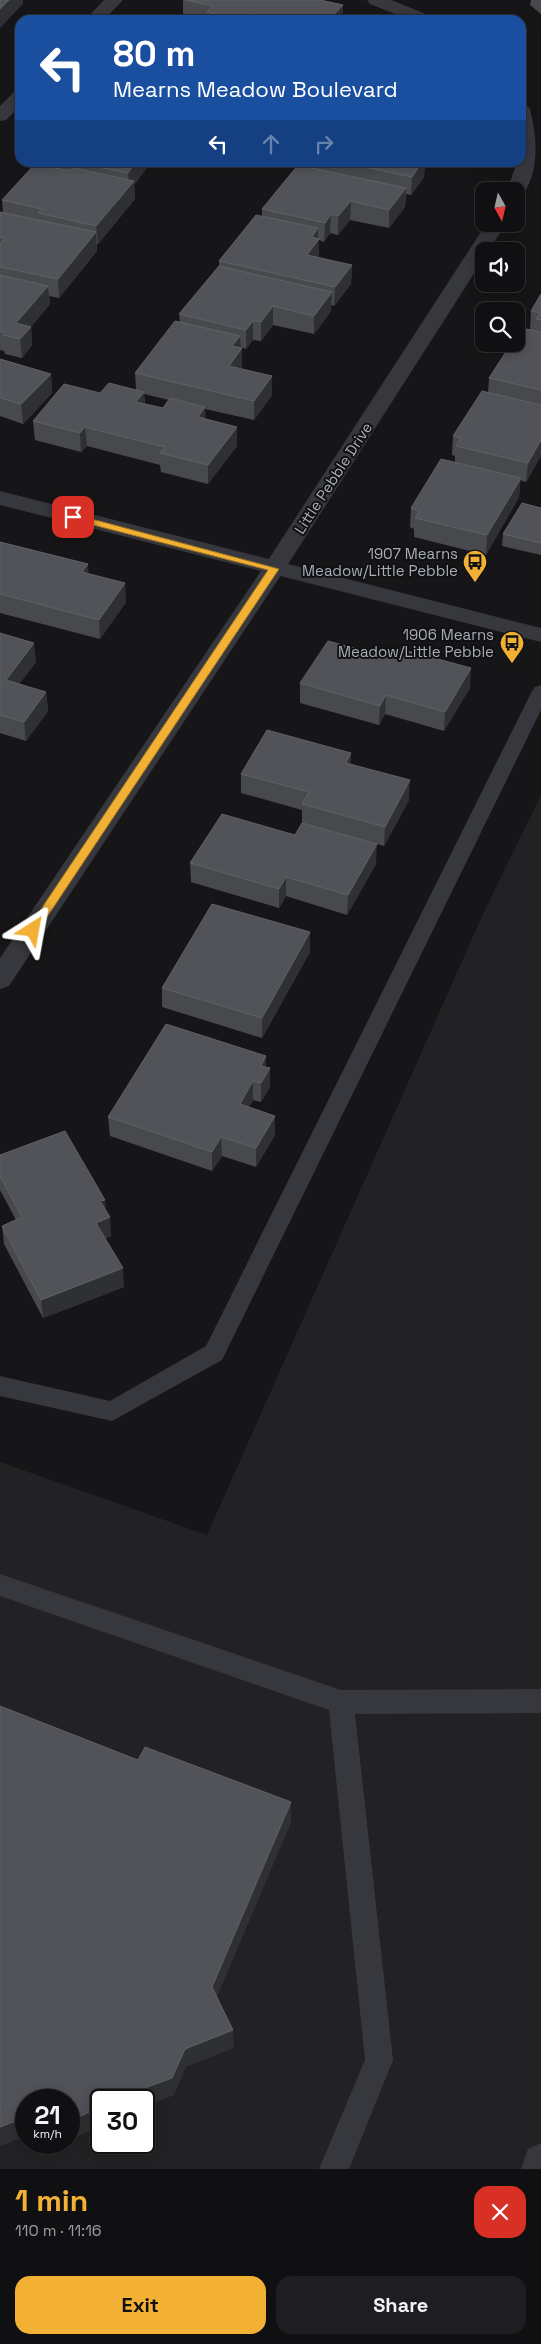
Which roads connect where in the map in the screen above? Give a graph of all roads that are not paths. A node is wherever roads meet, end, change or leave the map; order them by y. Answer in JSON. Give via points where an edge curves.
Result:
{"nodes":[{"id":1,"x":114,"y":0,"type":"edge"},
{"id":2,"x":376,"y":0,"type":"edge"},
{"id":3,"x":99,"y":15,"type":"edge"},
{"id":4,"x":413,"y":15,"type":"edge"},
{"id":5,"x":15,"y":101,"type":"edge"},
{"id":6,"x":0,"y":116,"type":"edge"},
{"id":7,"x":526,"y":128,"type":"edge"},
{"id":8,"x":526,"y":151,"type":"edge"},
{"id":9,"x":524,"y":167,"type":"edge"},
{"id":10,"x":522,"y":182,"type":"edge"},
{"id":11,"x":491,"y":232,"type":"edge"},
{"id":12,"x":0,"y":498,"type":"edge"},
{"id":13,"x":274,"y":569,"type":"junction"},
{"id":14,"x":540,"y":633,"type":"edge"},
{"id":15,"x":541,"y":691,"type":"edge"},
{"id":16,"x":0,"y":979,"type":"edge"},
{"id":17,"x":0,"y":1386,"type":"edge"},
{"id":18,"x":0,"y":1585,"type":"edge"},
{"id":19,"x":541,"y":1701,"type":"edge"},
{"id":20,"x":341,"y":1702,"type":"junction"},
{"id":21,"x":541,"y":2162,"type":"edge"},
{"id":22,"x":334,"y":2169,"type":"edge"},
{"id":23,"x":540,"y":2169,"type":"edge"}],
"edges":[{"from":1,"to":3,"type":"street"},
{"from":2,"to":4,"type":"street"},
{"from":5,"to":6,"type":"street"},
{"from":7,"to":8,"type":"street"},
{"from":9,"to":10,"type":"street"},
{"from":11,"to":13,"type":"street","name":"Little Pebble Drive"},
{"from":12,"to":13,"type":"street"},
{"from":13,"to":14,"type":"street"},
{"from":13,"to":16,"type":"street","name":"Little Pebble Drive"},
{"from":15,"to":17,"type":"lane","via":[[214,1353],[112,1411]]},
{"from":18,"to":20,"type":"lane"},
{"from":19,"to":20,"type":"lane"},
{"from":20,"to":22,"type":"lane","via":[[379,2060]]},
{"from":21,"to":23,"type":"street"}]}
